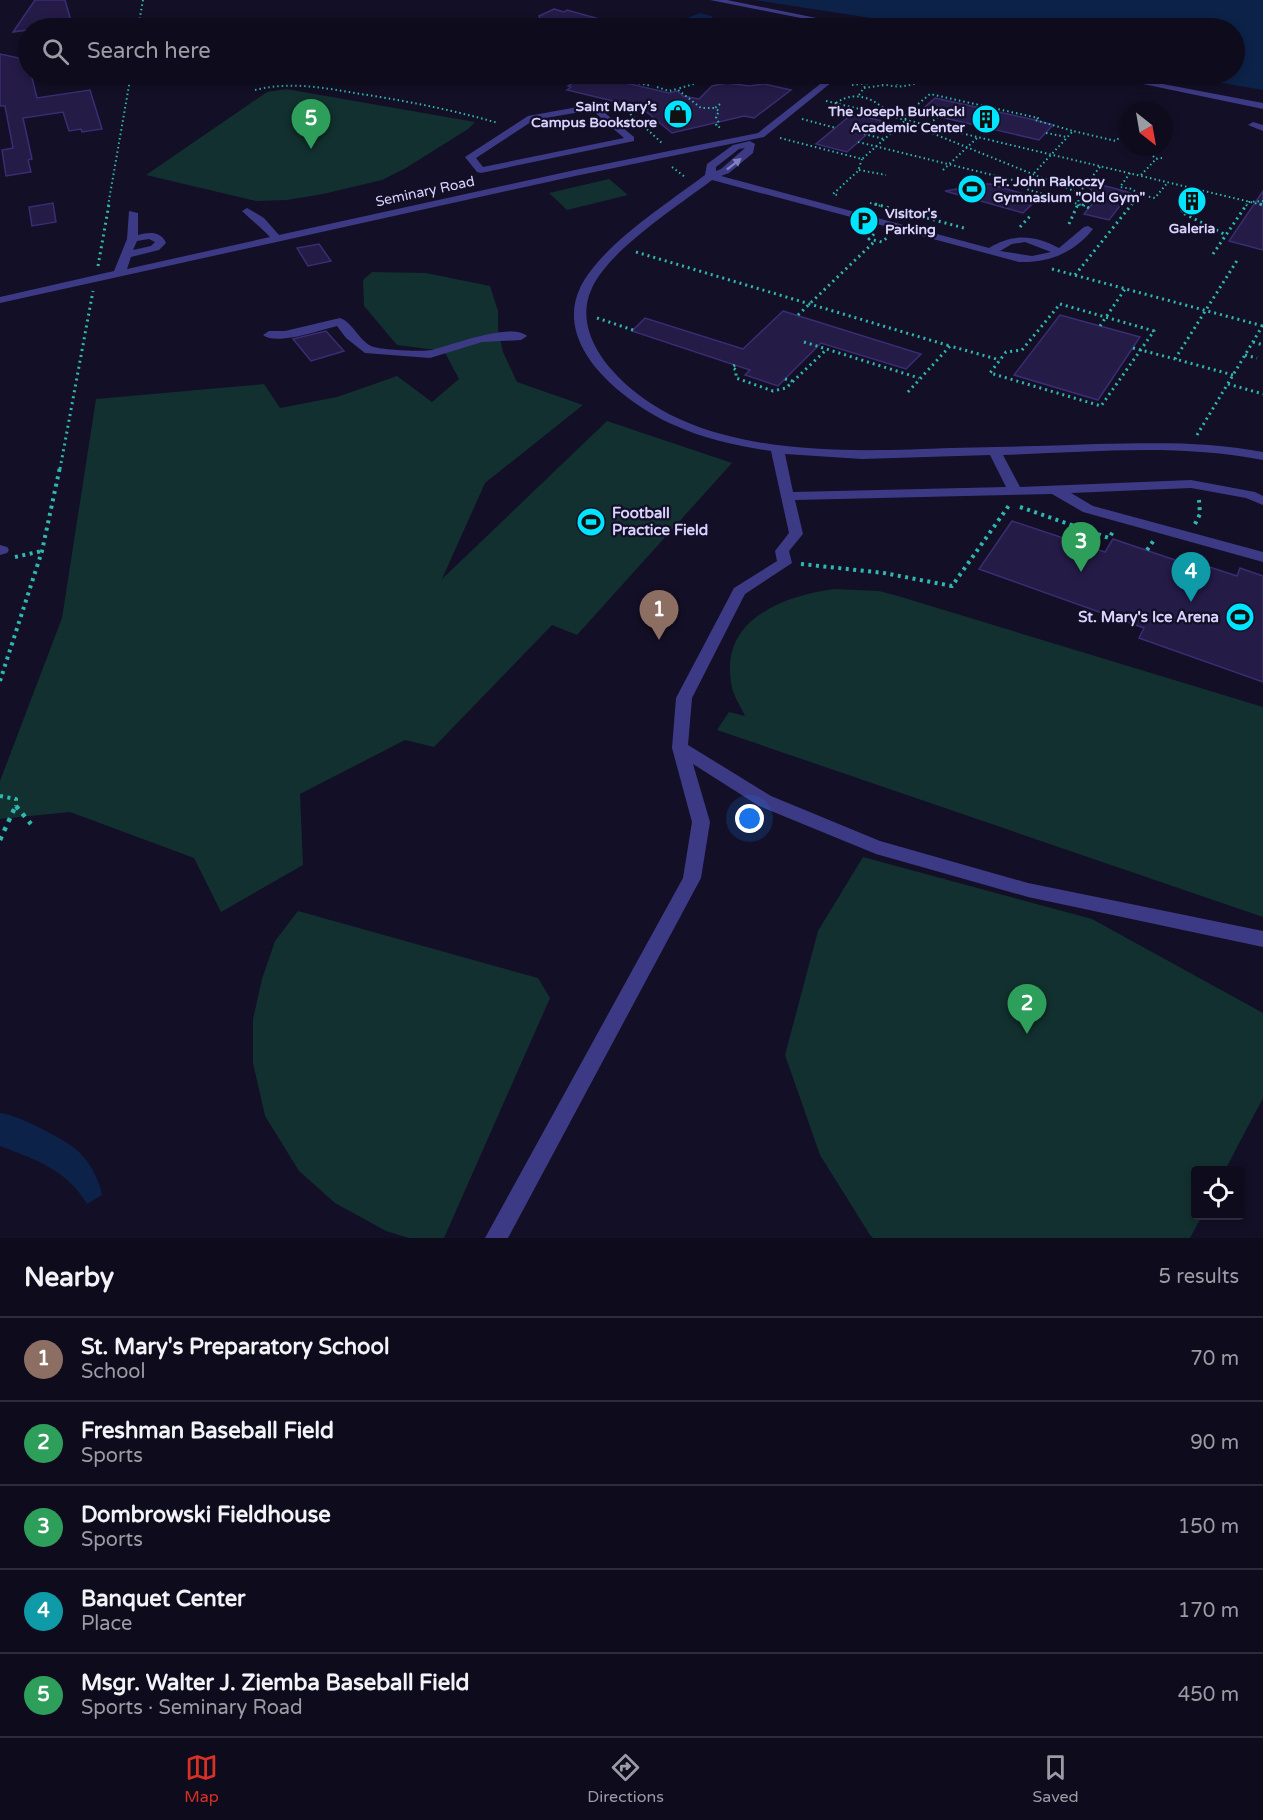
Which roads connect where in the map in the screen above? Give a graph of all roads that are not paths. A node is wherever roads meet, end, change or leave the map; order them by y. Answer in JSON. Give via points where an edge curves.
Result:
{"nodes":[{"id":1,"x":714,"y":0,"type":"edge"},
{"id":2,"x":809,"y":18,"type":"edge"},
{"id":3,"x":825,"y":84,"type":"edge"},
{"id":4,"x":1150,"y":84,"type":"edge"},
{"id":5,"x":1263,"y":106,"type":"edge"},
{"id":6,"x":761,"y":135,"type":"junction"},
{"id":7,"x":631,"y":139,"type":"junction"},
{"id":8,"x":556,"y":154,"type":"junction"},
{"id":9,"x":655,"y":157,"type":"junction"},
{"id":10,"x":575,"y":173,"type":"junction"},
{"id":11,"x":706,"y":179,"type":"junction"},
{"id":12,"x":247,"y":211,"type":"dead end"},
{"id":13,"x":133,"y":213,"type":"dead end"},
{"id":14,"x":1088,"y":229,"type":"dead end"},
{"id":15,"x":276,"y":238,"type":"junction"},
{"id":16,"x":132,"y":239,"type":"junction"},
{"id":17,"x":149,"y":250,"type":"junction"},
{"id":18,"x":991,"y":252,"type":"junction"},
{"id":19,"x":1059,"y":252,"type":"junction"},
{"id":20,"x":126,"y":255,"type":"junction"},
{"id":21,"x":169,"y":263,"type":"junction"},
{"id":22,"x":119,"y":274,"type":"junction"},
{"id":23,"x":0,"y":300,"type":"edge"},
{"id":24,"x":269,"y":335,"type":"dead end"},
{"id":25,"x":521,"y":336,"type":"dead end"},
{"id":26,"x":777,"y":449,"type":"junction"},
{"id":27,"x":994,"y":451,"type":"junction"},
{"id":28,"x":1263,"y":456,"type":"edge"},
{"id":29,"x":1054,"y":490,"type":"junction"},
{"id":30,"x":787,"y":496,"type":"junction"},
{"id":31,"x":1013,"y":497,"type":"junction"},
{"id":32,"x":1263,"y":501,"type":"edge"},
{"id":33,"x":1263,"y":557,"type":"edge"},
{"id":34,"x":680,"y":748,"type":"junction"},
{"id":35,"x":1263,"y":939,"type":"edge"},
{"id":36,"x":496,"y":1238,"type":"edge"}],
"edges":[{"from":1,"to":2,"type":"street"},
{"from":3,"to":6,"type":"street","name":"Seminary Road"},
{"from":4,"to":5,"type":"street"},
{"from":6,"to":9,"type":"street","name":"Seminary Road"},
{"from":6,"to":11,"type":"street","via":[[750,144],[750,151],[725,171]]},
{"from":7,"to":8,"type":"street"},
{"from":7,"to":8,"type":"street","via":[[594,107],[531,118],[470,157],[481,170]]},
{"from":7,"to":9,"type":"street"},
{"from":8,"to":10,"type":"street"},
{"from":9,"to":10,"type":"street","name":"Seminary Road"},
{"from":10,"to":15,"type":"street","name":"Seminary Road"},
{"from":11,"to":18,"type":"street"},
{"from":11,"to":26,"type":"street","via":[[597,271],[586,286],[580,315],[585,341],[611,377],[637,399],[694,428]]},
{"from":12,"to":15,"type":"street"},
{"from":13,"to":16,"type":"street"},
{"from":14,"to":19,"type":"street","via":[[1071,247]]},
{"from":15,"to":21,"type":"street","name":"Seminary Road"},
{"from":16,"to":17,"type":"street","via":[[158,238],[161,243]]},
{"from":16,"to":20,"type":"street"},
{"from":17,"to":20,"type":"street"},
{"from":17,"to":21,"type":"street","via":[[159,252]]},
{"from":18,"to":19,"type":"street","via":[[1007,259],[1028,260]]},
{"from":18,"to":19,"type":"street","via":[[1021,238]]},
{"from":20,"to":22,"type":"street"},
{"from":21,"to":22,"type":"street","name":"Seminary Road"},
{"from":22,"to":23,"type":"street","name":"Seminary Road"},
{"from":24,"to":25,"type":"street","via":[[339,322],[369,350],[430,354],[481,338]]},
{"from":26,"to":27,"type":"street","via":[[854,455]]},
{"from":26,"to":30,"type":"street"},
{"from":27,"to":28,"type":"street","via":[[1178,446]]},
{"from":27,"to":31,"type":"street"},
{"from":29,"to":31,"type":"street"},
{"from":29,"to":32,"type":"street","via":[[1191,484]]},
{"from":29,"to":33,"type":"street","via":[[1088,509]]},
{"from":30,"to":31,"type":"street"},
{"from":30,"to":34,"type":"street","via":[[796,534],[782,551],[785,563],[739,591],[684,698]]},
{"from":34,"to":35,"type":"street","via":[[765,801],[876,847],[1028,890]]},
{"from":34,"to":36,"type":"street","via":[[701,822],[692,878]]}]}
